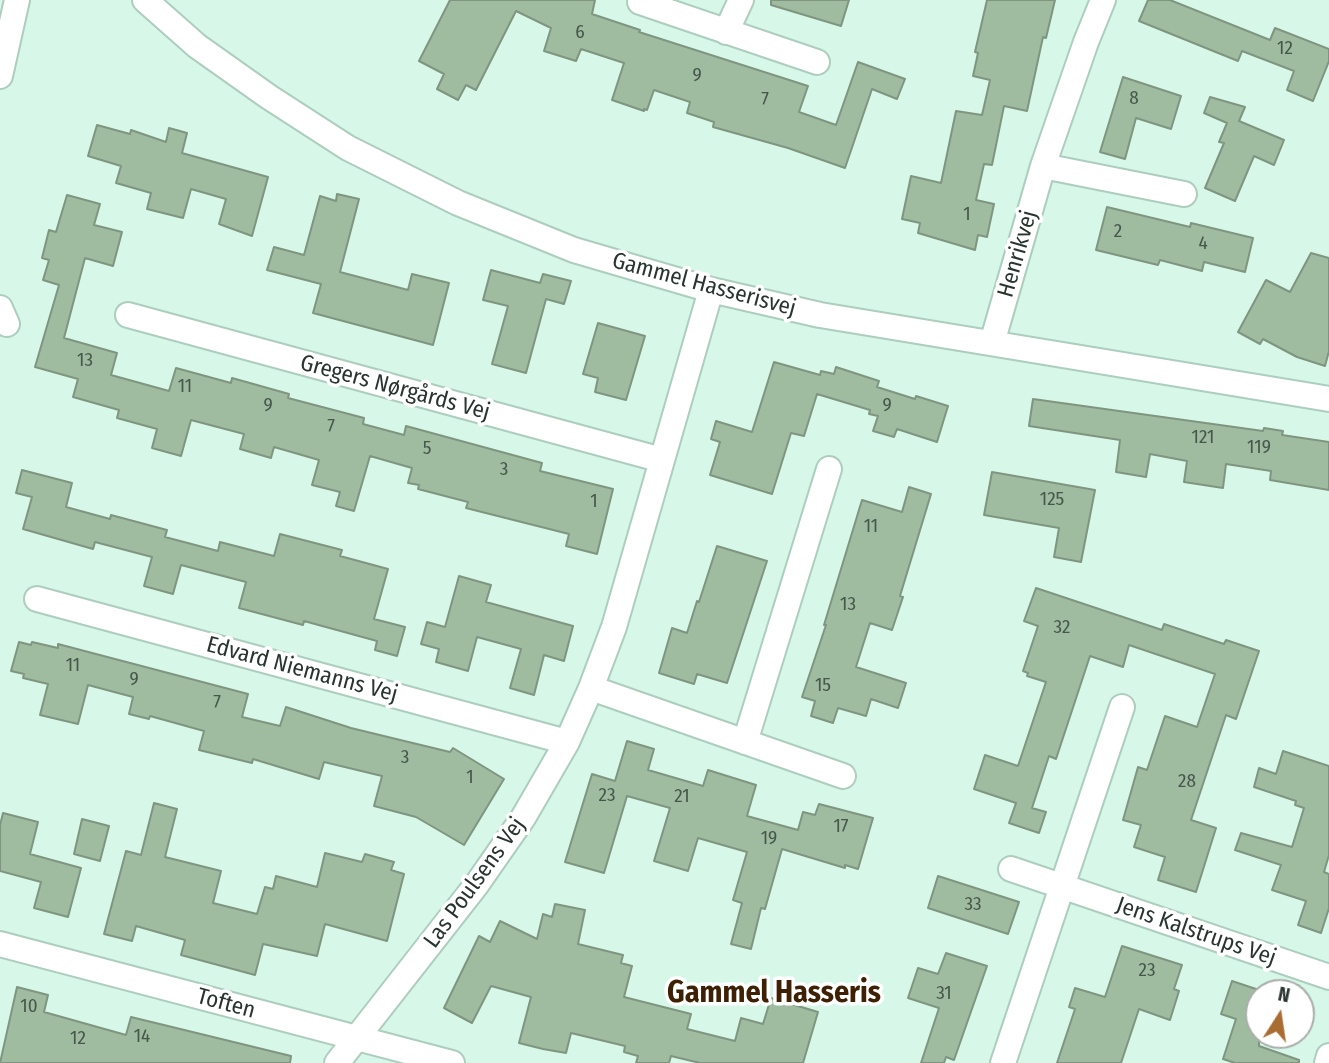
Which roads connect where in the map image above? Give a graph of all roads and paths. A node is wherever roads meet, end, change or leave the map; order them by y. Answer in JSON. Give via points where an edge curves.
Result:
{"nodes":[{"id":1,"x":17,"y":0,"type":"edge"},
{"id":2,"x":145,"y":0,"type":"edge"},
{"id":3,"x":741,"y":0,"type":"edge"},
{"id":4,"x":1103,"y":0,"type":"edge"},
{"id":5,"x":640,"y":2,"type":"dead end"},
{"id":6,"x":726,"y":32,"type":"junction"},
{"id":7,"x":817,"y":62,"type":"dead end"},
{"id":8,"x":0,"y":76,"type":"edge"},
{"id":9,"x":1043,"y":166,"type":"junction"},
{"id":10,"x":1184,"y":194,"type":"dead end"},
{"id":11,"x":710,"y":290,"type":"junction"},
{"id":12,"x":128,"y":316,"type":"dead end"},
{"id":13,"x":992,"y":343,"type":"junction"},
{"id":14,"x":1329,"y":399,"type":"edge"},
{"id":15,"x":662,"y":460,"type":"junction"},
{"id":16,"x":829,"y":470,"type":"dead end"},
{"id":17,"x":37,"y":599,"type":"dead end"},
{"id":18,"x":591,"y":688,"type":"junction"},
{"id":19,"x":1122,"y":706,"type":"dead end"},
{"id":20,"x":567,"y":742,"type":"junction"},
{"id":21,"x":745,"y":742,"type":"junction"},
{"id":22,"x":843,"y":776,"type":"dead end"},
{"id":23,"x":1011,"y":869,"type":"dead end"},
{"id":24,"x":1062,"y":886,"type":"junction"},
{"id":25,"x":0,"y":944,"type":"edge"},
{"id":26,"x":1329,"y":977,"type":"edge"},
{"id":27,"x":356,"y":1038,"type":"junction"},
{"id":28,"x":1329,"y":1056,"type":"edge"},
{"id":29,"x":337,"y":1063,"type":"edge"},
{"id":30,"x":452,"y":1063,"type":"edge"},
{"id":31,"x":1003,"y":1063,"type":"edge"},
{"id":32,"x":1327,"y":1063,"type":"edge"}],
"edges":[{"from":1,"to":8,"type":"street"},
{"from":2,"to":11,"type":"street","name":"Gammel Hasserisvej","via":[[197,46],[348,148],[458,203],[574,250]]},
{"from":3,"to":6,"type":"street"},
{"from":4,"to":9,"type":"street","name":"Henrikvej"},
{"from":5,"to":6,"type":"street"},
{"from":6,"to":7,"type":"street"},
{"from":9,"to":10,"type":"street"},
{"from":9,"to":13,"type":"street","name":"Henrikvej"},
{"from":11,"to":13,"type":"street","name":"Gammel Hasserisvej","via":[[820,315]]},
{"from":11,"to":15,"type":"street","name":"Las Poulsens Vej"},
{"from":12,"to":15,"type":"street","name":"Gregers Nørgårds Vej"},
{"from":13,"to":14,"type":"street","name":"Gammel Hasserisvej"},
{"from":15,"to":18,"type":"street","name":"Las Poulsens Vej","via":[[614,627]]},
{"from":16,"to":21,"type":"street"},
{"from":17,"to":20,"type":"street","name":"Edvard Niemanns Vej"},
{"from":18,"to":20,"type":"street","name":"Las Poulsens Vej"},
{"from":18,"to":21,"type":"street"},
{"from":19,"to":24,"type":"street"},
{"from":20,"to":27,"type":"street","name":"Las Poulsens Vej","via":[[523,818],[477,884]]},
{"from":21,"to":22,"type":"street"},
{"from":23,"to":24,"type":"street","name":"Jens Kalstrups Vej"},
{"from":24,"to":26,"type":"street","name":"Jens Kalstrups Vej"},
{"from":24,"to":31,"type":"street"},
{"from":25,"to":27,"type":"street","name":"Toften"},
{"from":27,"to":29,"type":"street","name":"Las Poulsens Vej"},
{"from":27,"to":30,"type":"street","name":"Toften"},
{"from":28,"to":32,"type":"street"}]}
